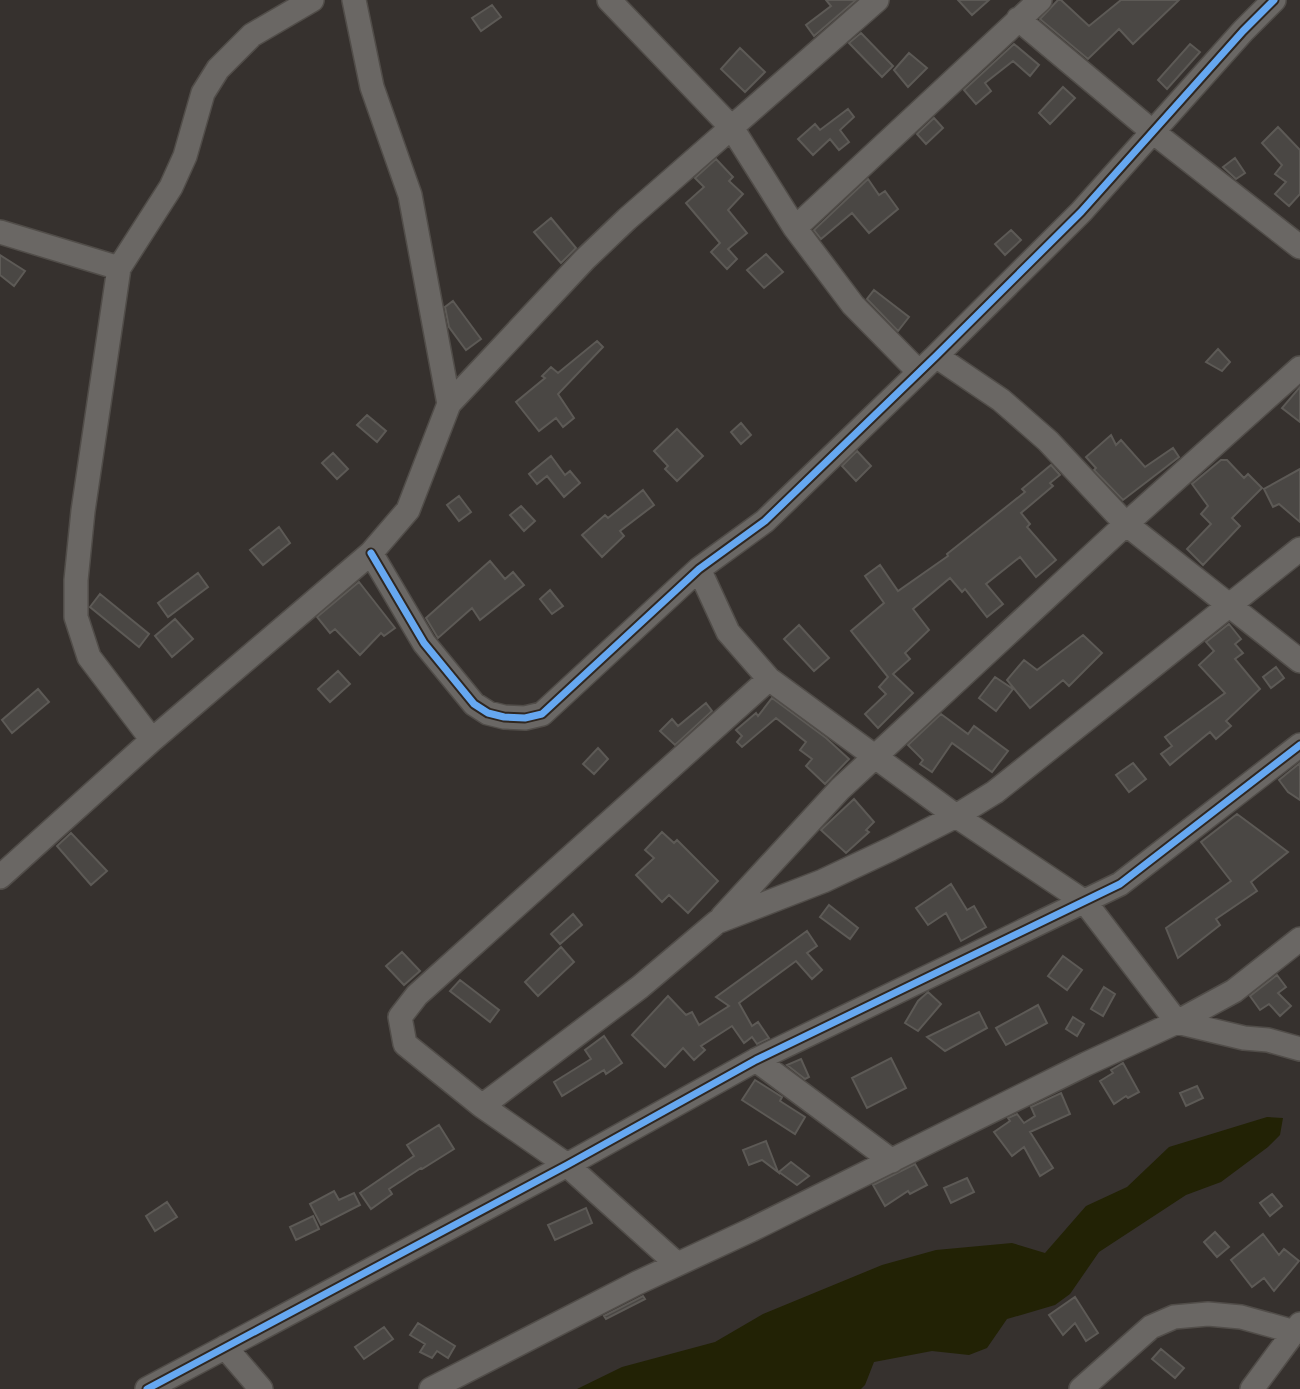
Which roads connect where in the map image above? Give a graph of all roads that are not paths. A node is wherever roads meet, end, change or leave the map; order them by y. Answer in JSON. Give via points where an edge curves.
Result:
{"nodes":[{"id":1,"x":312,"y":0,"type":"edge"},
{"id":2,"x":354,"y":0,"type":"edge"},
{"id":3,"x":609,"y":0,"type":"edge"},
{"id":4,"x":877,"y":0,"type":"edge"},
{"id":5,"x":1040,"y":0,"type":"edge"},
{"id":6,"x":1274,"y":0,"type":"edge"},
{"id":7,"x":1018,"y":19,"type":"junction"},
{"id":8,"x":732,"y":128,"type":"junction"},
{"id":9,"x":1153,"y":132,"type":"junction"},
{"id":10,"x":795,"y":228,"type":"junction"},
{"id":11,"x":0,"y":232,"type":"edge"},
{"id":12,"x":1300,"y":247,"type":"edge"},
{"id":13,"x":119,"y":268,"type":"junction"},
{"id":14,"x":936,"y":356,"type":"junction"},
{"id":15,"x":1300,"y":368,"type":"edge"},
{"id":16,"x":919,"y":372,"type":"junction"},
{"id":17,"x":449,"y":404,"type":"junction"},
{"id":18,"x":1126,"y":524,"type":"junction"},
{"id":19,"x":1300,"y":549,"type":"edge"},
{"id":20,"x":371,"y":553,"type":"junction"},
{"id":21,"x":699,"y":569,"type":"junction"},
{"id":22,"x":1228,"y":606,"type":"junction"},
{"id":23,"x":1300,"y":661,"type":"edge"},
{"id":24,"x":769,"y":679,"type":"junction"},
{"id":25,"x":152,"y":740,"type":"junction"},
{"id":26,"x":1300,"y":745,"type":"edge"},
{"id":27,"x":876,"y":756,"type":"junction"},
{"id":28,"x":956,"y":816,"type":"junction"},
{"id":29,"x":0,"y":877,"type":"edge"},
{"id":30,"x":1085,"y":902,"type":"junction"},
{"id":31,"x":717,"y":922,"type":"junction"},
{"id":32,"x":1300,"y":939,"type":"edge"},
{"id":33,"x":1177,"y":1022,"type":"junction"},
{"id":34,"x":1300,"y":1049,"type":"edge"},
{"id":35,"x":756,"y":1060,"type":"junction"},
{"id":36,"x":482,"y":1107,"type":"junction"},
{"id":37,"x":892,"y":1161,"type":"junction"},
{"id":38,"x":567,"y":1165,"type":"junction"},
{"id":39,"x":677,"y":1264,"type":"junction"},
{"id":40,"x":1297,"y":1328,"type":"edge"},
{"id":41,"x":225,"y":1346,"type":"junction"},
{"id":42,"x":147,"y":1389,"type":"edge"},
{"id":43,"x":261,"y":1389,"type":"edge"},
{"id":44,"x":431,"y":1389,"type":"edge"},
{"id":45,"x":1082,"y":1389,"type":"edge"},
{"id":46,"x":1252,"y":1389,"type":"edge"}],
"edges":[{"from":1,"to":13,"type":"street","via":[[252,35],[218,69],[203,93],[171,187]]},
{"from":2,"to":17,"type":"street","via":[[372,87],[410,195]]},
{"from":3,"to":8,"type":"street"},
{"from":4,"to":8,"type":"street"},
{"from":5,"to":7,"type":"street"},
{"from":6,"to":9,"type":"street"},
{"from":7,"to":9,"type":"street"},
{"from":7,"to":10,"type":"street"},
{"from":8,"to":10,"type":"street"},
{"from":8,"to":17,"type":"street","via":[[585,259]]},
{"from":9,"to":12,"type":"street"},
{"from":9,"to":14,"type":"street","via":[[1081,212]]},
{"from":10,"to":16,"type":"street","via":[[853,305]]},
{"from":11,"to":13,"type":"street"},
{"from":13,"to":25,"type":"street","via":[[83,511],[76,617],[89,657]]},
{"from":14,"to":16,"type":"street"},
{"from":14,"to":18,"type":"street","via":[[1001,400]]},
{"from":15,"to":18,"type":"street"},
{"from":16,"to":21,"type":"street","via":[[765,521]]},
{"from":17,"to":20,"type":"street","via":[[408,510]]},
{"from":18,"to":22,"type":"street"},
{"from":18,"to":27,"type":"street"},
{"from":19,"to":22,"type":"street"},
{"from":20,"to":21,"type":"street","via":[[424,643],[474,704],[488,713],[525,718],[542,714]]},
{"from":20,"to":25,"type":"street"},
{"from":21,"to":24,"type":"street","via":[[728,632]]},
{"from":22,"to":23,"type":"street"},
{"from":22,"to":28,"type":"street","via":[[995,792]]},
{"from":24,"to":27,"type":"street"},
{"from":24,"to":36,"type":"street","via":[[417,995],[400,1017],[405,1044]]},
{"from":25,"to":29,"type":"street"},
{"from":26,"to":30,"type":"street","via":[[1120,884]]},
{"from":27,"to":28,"type":"street"},
{"from":27,"to":31,"type":"street","via":[[839,789]]},
{"from":28,"to":30,"type":"street"},
{"from":28,"to":31,"type":"street","via":[[823,881]]},
{"from":30,"to":33,"type":"street"},
{"from":30,"to":35,"type":"street"},
{"from":31,"to":36,"type":"street"},
{"from":32,"to":33,"type":"street","via":[[1234,991]]},
{"from":33,"to":34,"type":"street"},
{"from":33,"to":37,"type":"street"},
{"from":35,"to":37,"type":"street"},
{"from":35,"to":38,"type":"street"},
{"from":36,"to":38,"type":"street"},
{"from":37,"to":39,"type":"street"},
{"from":38,"to":39,"type":"street"},
{"from":38,"to":41,"type":"street"},
{"from":39,"to":44,"type":"street"},
{"from":40,"to":45,"type":"street","via":[[1208,1314],[1174,1317],[1151,1327]]},
{"from":40,"to":46,"type":"street"},
{"from":41,"to":42,"type":"street"},
{"from":41,"to":43,"type":"street"}]}
